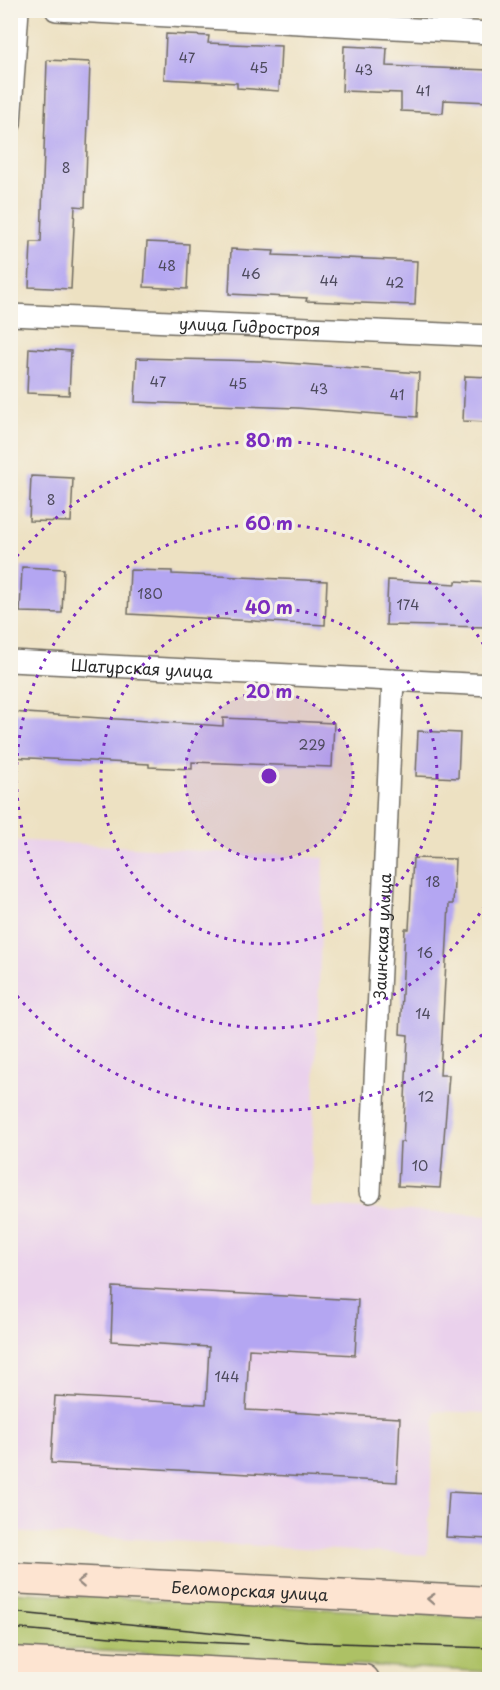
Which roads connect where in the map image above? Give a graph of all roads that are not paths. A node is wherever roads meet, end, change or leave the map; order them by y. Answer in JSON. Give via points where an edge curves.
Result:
{"nodes":[{"id":1,"x":18,"y":10,"type":"edge"},
{"id":2,"x":56,"y":10,"type":"edge"},
{"id":3,"x":489,"y":33,"type":"edge"},
{"id":4,"x":10,"y":124,"type":"edge"},
{"id":5,"x":10,"y":315,"type":"edge"},
{"id":6,"x":489,"y":336,"type":"edge"},
{"id":7,"x":10,"y":662,"type":"edge"},
{"id":8,"x":393,"y":680,"type":"junction"},
{"id":9,"x":489,"y":684,"type":"edge"},
{"id":10,"x":370,"y":1192,"type":"dead end"},
{"id":11,"x":10,"y":1578,"type":"edge"},
{"id":12,"x":489,"y":1602,"type":"edge"},
{"id":13,"x":10,"y":1662,"type":"edge"},
{"id":14,"x":364,"y":1680,"type":"edge"}],
"edges":[{"from":1,"to":4,"type":"street"},
{"from":2,"to":3,"type":"street"},
{"from":5,"to":6,"type":"street","name":"улица Гидростроя"},
{"from":7,"to":8,"type":"street","name":"Шатурская улица"},
{"from":8,"to":9,"type":"street","name":"Шатурская улица"},
{"from":8,"to":10,"type":"street","name":"Заинская улица"},
{"from":12,"to":11,"type":"main road","name":"Беломорская улица","one_way":true},
{"from":13,"to":14,"type":"main road"}]}
